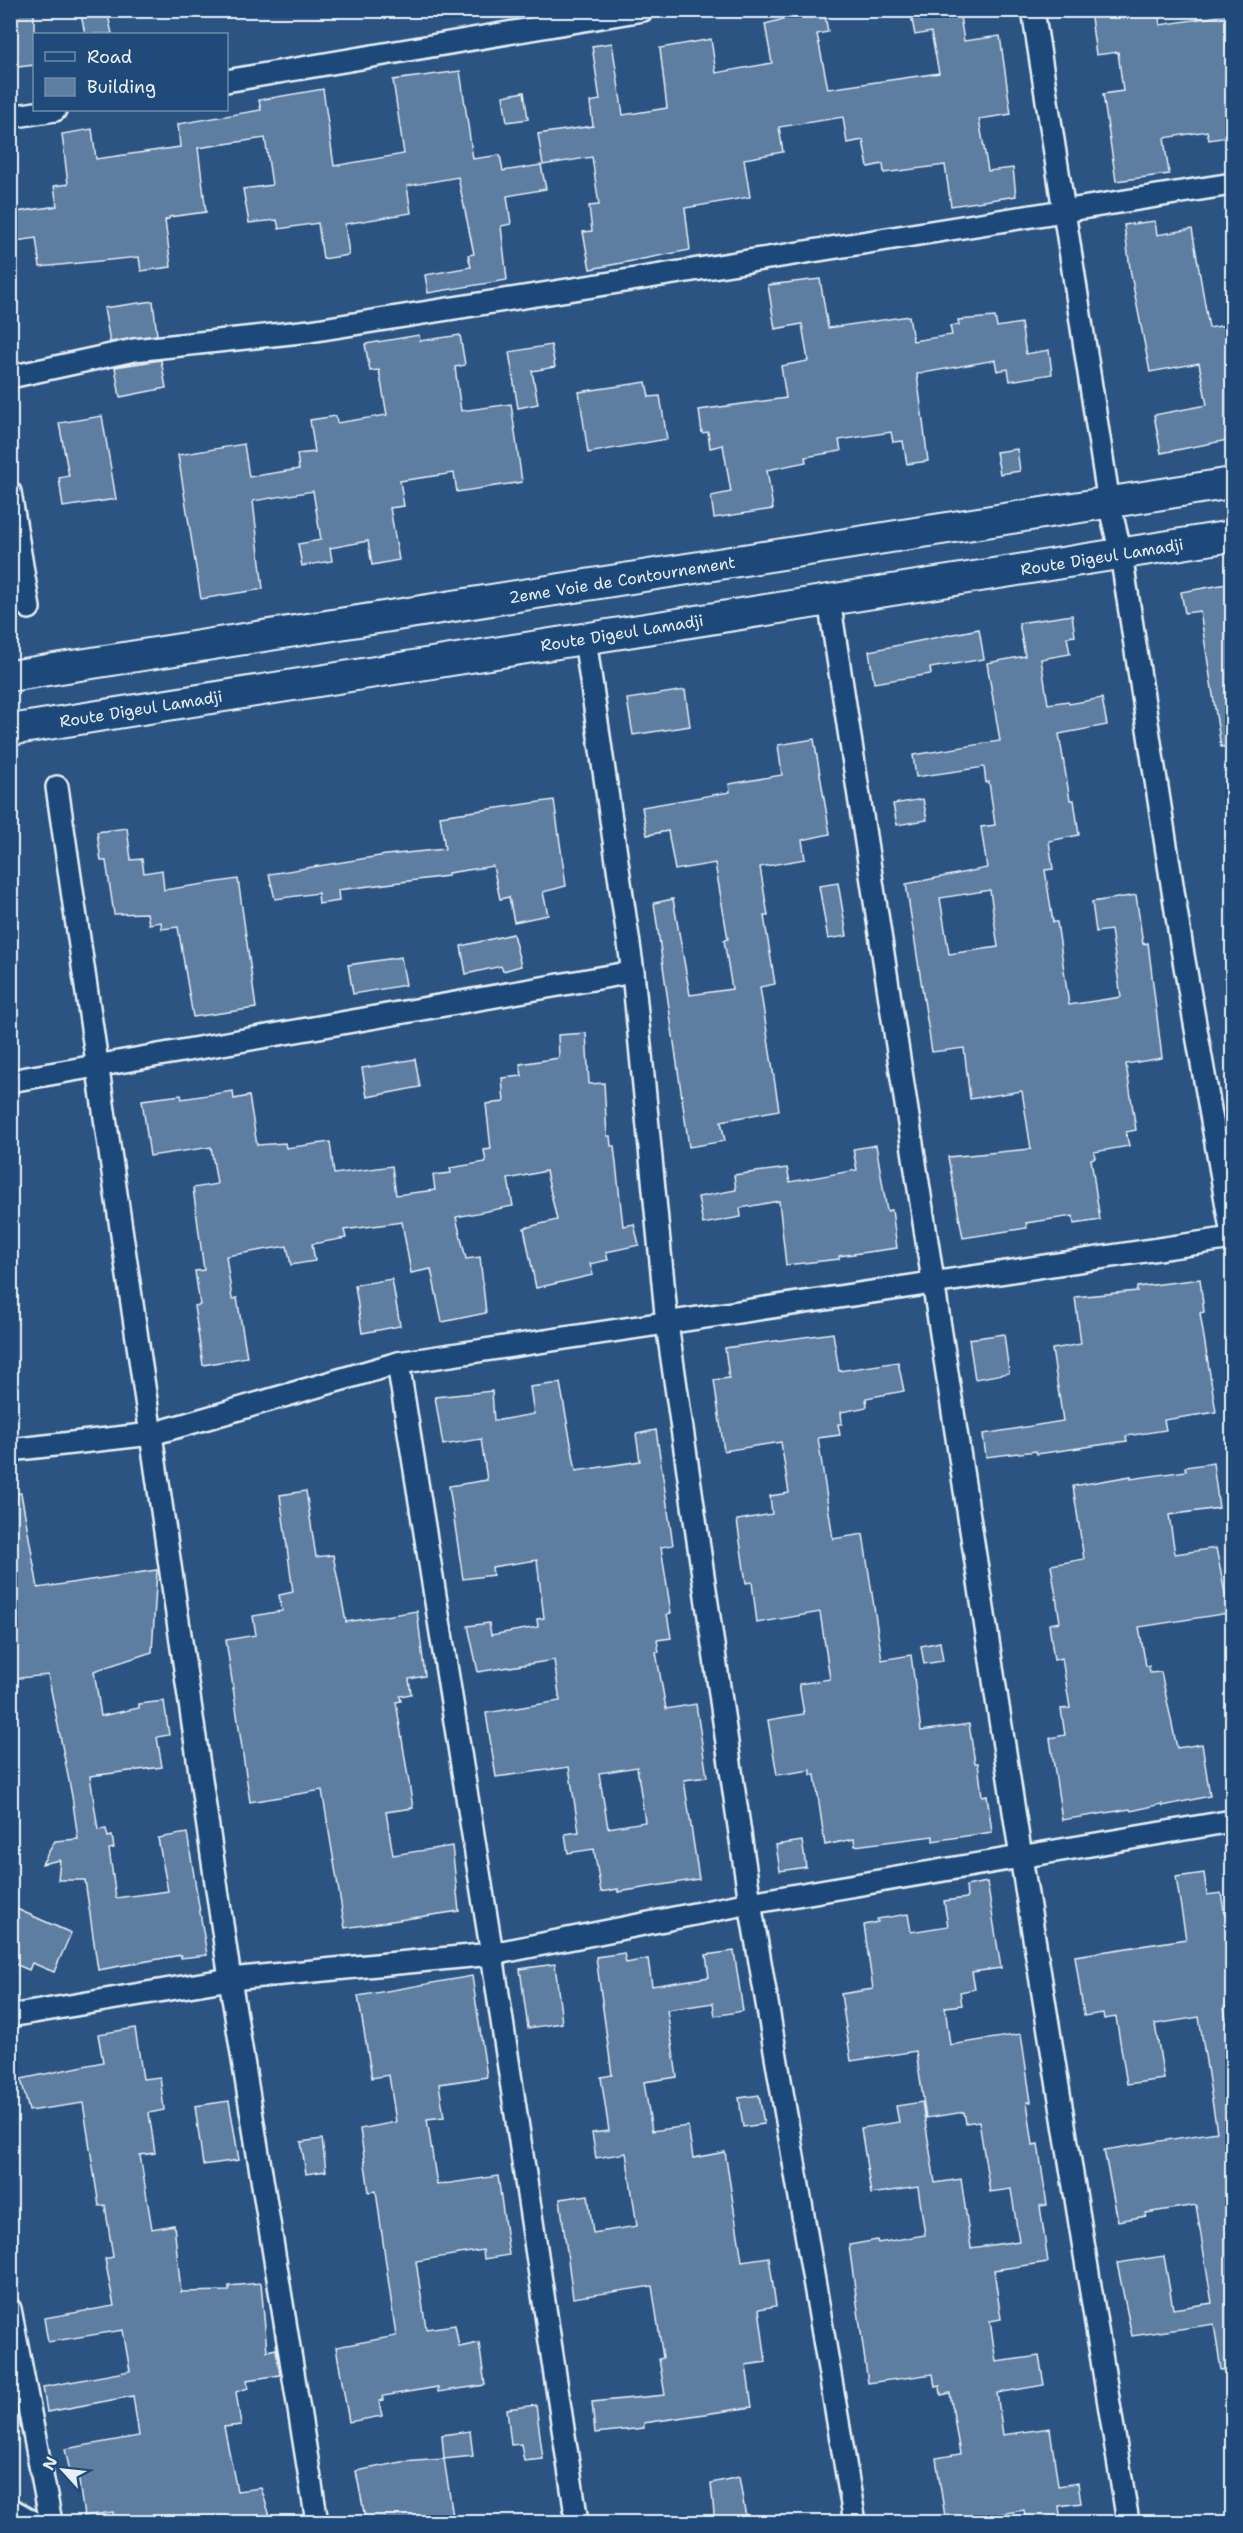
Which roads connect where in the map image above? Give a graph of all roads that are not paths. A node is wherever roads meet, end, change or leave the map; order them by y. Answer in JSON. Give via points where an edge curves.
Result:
{"nodes":[{"id":1,"x":643,"y":10,"type":"edge"},
{"id":2,"x":1034,"y":10,"type":"edge"},
{"id":3,"x":228,"y":81,"type":"edge"},
{"id":4,"x":49,"y":111,"type":"edge"},
{"id":5,"x":10,"y":117,"type":"edge"},
{"id":6,"x":1233,"y":184,"type":"edge"},
{"id":7,"x":1066,"y":211,"type":"junction"},
{"id":8,"x":10,"y":377,"type":"edge"},
{"id":9,"x":1233,"y":483,"type":"edge"},
{"id":10,"x":10,"y":492,"type":"edge"},
{"id":11,"x":1109,"y":503,"type":"junction"},
{"id":12,"x":1233,"y":536,"type":"edge"},
{"id":13,"x":1121,"y":554,"type":"junction"},
{"id":14,"x":829,"y":600,"type":"junction"},
{"id":15,"x":29,"y":608,"type":"dead end"},
{"id":16,"x":585,"y":639,"type":"junction"},
{"id":17,"x":10,"y":676,"type":"edge"},
{"id":18,"x":10,"y":730,"type":"edge"},
{"id":19,"x":57,"y":787,"type":"dead end"},
{"id":20,"x":633,"y":972,"type":"junction"},
{"id":21,"x":98,"y":1066,"type":"junction"},
{"id":22,"x":10,"y":1081,"type":"edge"},
{"id":23,"x":1233,"y":1237,"type":"edge"},
{"id":24,"x":932,"y":1281,"type":"junction"},
{"id":25,"x":667,"y":1324,"type":"junction"},
{"id":26,"x":398,"y":1364,"type":"junction"},
{"id":27,"x":152,"y":1434,"type":"junction"},
{"id":28,"x":10,"y":1450,"type":"edge"},
{"id":29,"x":1233,"y":1821,"type":"edge"},
{"id":30,"x":1021,"y":1857,"type":"junction"},
{"id":31,"x":750,"y":1903,"type":"junction"},
{"id":32,"x":492,"y":1954,"type":"junction"},
{"id":33,"x":230,"y":1979,"type":"junction"},
{"id":34,"x":10,"y":2016,"type":"edge"},
{"id":35,"x":10,"y":2309,"type":"edge"},
{"id":36,"x":10,"y":2509,"type":"edge"},
{"id":37,"x":33,"y":2523,"type":"edge"},
{"id":38,"x":51,"y":2523,"type":"edge"},
{"id":39,"x":317,"y":2523,"type":"edge"},
{"id":40,"x":577,"y":2523,"type":"edge"},
{"id":41,"x":855,"y":2523,"type":"edge"},
{"id":42,"x":1128,"y":2523,"type":"edge"}],
"edges":[{"from":1,"to":3,"type":"street"},
{"from":2,"to":7,"type":"street"},
{"from":4,"to":5,"type":"street"},
{"from":6,"to":7,"type":"street"},
{"from":7,"to":8,"type":"street","via":[[310,331],[134,350]]},
{"from":7,"to":11,"type":"street"},
{"from":9,"to":11,"type":"main road","name":"2eme Voie de Contournement"},
{"from":10,"to":15,"type":"street"},
{"from":11,"to":13,"type":"street"},
{"from":11,"to":17,"type":"main road","name":"2eme Voie de Contournement"},
{"from":12,"to":13,"type":"main road","name":"Route Digeul Lamadji"},
{"from":13,"to":14,"type":"main road","name":"Route Digeul Lamadji"},
{"from":13,"to":23,"type":"street","via":[[1182,949]]},
{"from":14,"to":16,"type":"main road","name":"Route Digeul Lamadji"},
{"from":14,"to":24,"type":"street"},
{"from":16,"to":18,"type":"main road","name":"Route Digeul Lamadji"},
{"from":16,"to":20,"type":"street"},
{"from":19,"to":21,"type":"street"},
{"from":20,"to":21,"type":"street"},
{"from":20,"to":25,"type":"street"},
{"from":21,"to":22,"type":"street"},
{"from":21,"to":27,"type":"street"},
{"from":23,"to":24,"type":"street"},
{"from":24,"to":25,"type":"street"},
{"from":24,"to":30,"type":"street"},
{"from":25,"to":26,"type":"street"},
{"from":25,"to":31,"type":"street"},
{"from":26,"to":27,"type":"street"},
{"from":26,"to":32,"type":"street"},
{"from":27,"to":28,"type":"street"},
{"from":27,"to":33,"type":"street"},
{"from":29,"to":30,"type":"street"},
{"from":30,"to":31,"type":"street"},
{"from":30,"to":42,"type":"street"},
{"from":31,"to":32,"type":"street"},
{"from":31,"to":41,"type":"street"},
{"from":32,"to":33,"type":"street"},
{"from":32,"to":40,"type":"street"},
{"from":33,"to":34,"type":"street"},
{"from":33,"to":39,"type":"street"},
{"from":35,"to":38,"type":"street"},
{"from":36,"to":37,"type":"street"}]}
